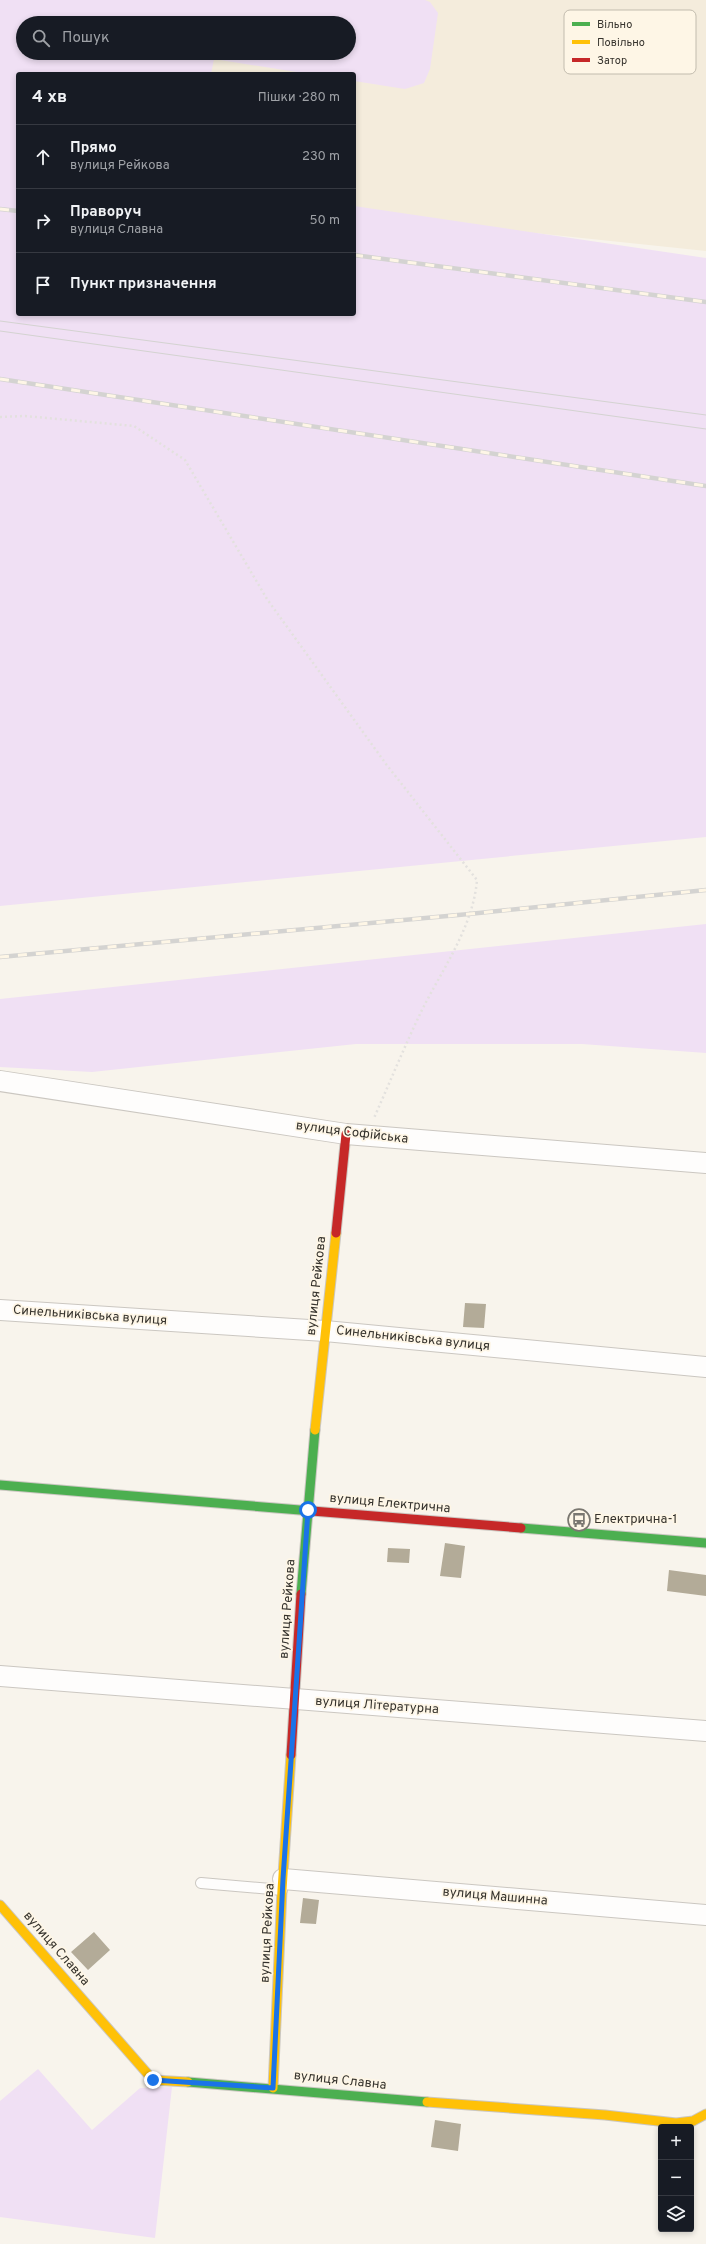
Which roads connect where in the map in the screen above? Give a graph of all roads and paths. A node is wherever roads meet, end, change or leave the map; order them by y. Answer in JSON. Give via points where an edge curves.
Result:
{"nodes":[{"id":1,"x":0,"y":417,"type":"edge"},
{"id":2,"x":0,"y":1081,"type":"edge"},
{"id":3,"x":355,"y":1135,"type":"junction"},
{"id":4,"x":706,"y":1163,"type":"edge"},
{"id":5,"x":0,"y":1310,"type":"edge"},
{"id":6,"x":325,"y":1331,"type":"junction"},
{"id":7,"x":706,"y":1368,"type":"edge"},
{"id":8,"x":0,"y":1485,"type":"edge"},
{"id":9,"x":308,"y":1510,"type":"junction"},
{"id":10,"x":706,"y":1543,"type":"edge"},
{"id":11,"x":0,"y":1676,"type":"edge"},
{"id":12,"x":296,"y":1700,"type":"junction"},
{"id":13,"x":706,"y":1732,"type":"edge"},
{"id":14,"x":201,"y":1883,"type":"dead end"},
{"id":15,"x":283,"y":1884,"type":"junction"},
{"id":16,"x":0,"y":1905,"type":"edge"},
{"id":17,"x":706,"y":1915,"type":"edge"},
{"id":18,"x":273,"y":2088,"type":"junction"},
{"id":19,"x":706,"y":2114,"type":"edge"}],
"edges":[{"from":1,"to":3,"type":"path","via":[[24,416],[134,426],[185,460],[267,599],[386,764],[477,880],[476,896],[463,933],[422,1010],[373,1120]]},
{"from":2,"to":3,"type":"street","name":"вулиця Софійська"},
{"from":3,"to":4,"type":"street","name":"вулиця Софійська"},
{"from":3,"to":6,"type":"street","name":"вулиця Рейкова"},
{"from":5,"to":6,"type":"street","name":"Синельниківська вулиця"},
{"from":6,"to":7,"type":"street","name":"Синельниківська вулиця"},
{"from":6,"to":9,"type":"street","name":"вулиця Рейкова"},
{"from":8,"to":9,"type":"street","name":"вулиця Електрична"},
{"from":9,"to":10,"type":"street","name":"вулиця Електрична"},
{"from":9,"to":12,"type":"street","name":"вулиця Рейкова"},
{"from":11,"to":12,"type":"street","name":"вулиця Літературна"},
{"from":12,"to":13,"type":"street","name":"вулиця Літературна"},
{"from":12,"to":15,"type":"street","name":"вулиця Рейкова"},
{"from":14,"to":15,"type":"lane"},
{"from":15,"to":17,"type":"street","name":"вулиця Машинна"},
{"from":15,"to":18,"type":"street","name":"вулиця Рейкова"},
{"from":16,"to":18,"type":"street","name":"вулиця Славна","via":[[153,2080]]},
{"from":18,"to":19,"type":"street","name":"вулиця Славна","via":[[665,2121],[691,2122]]}]}
